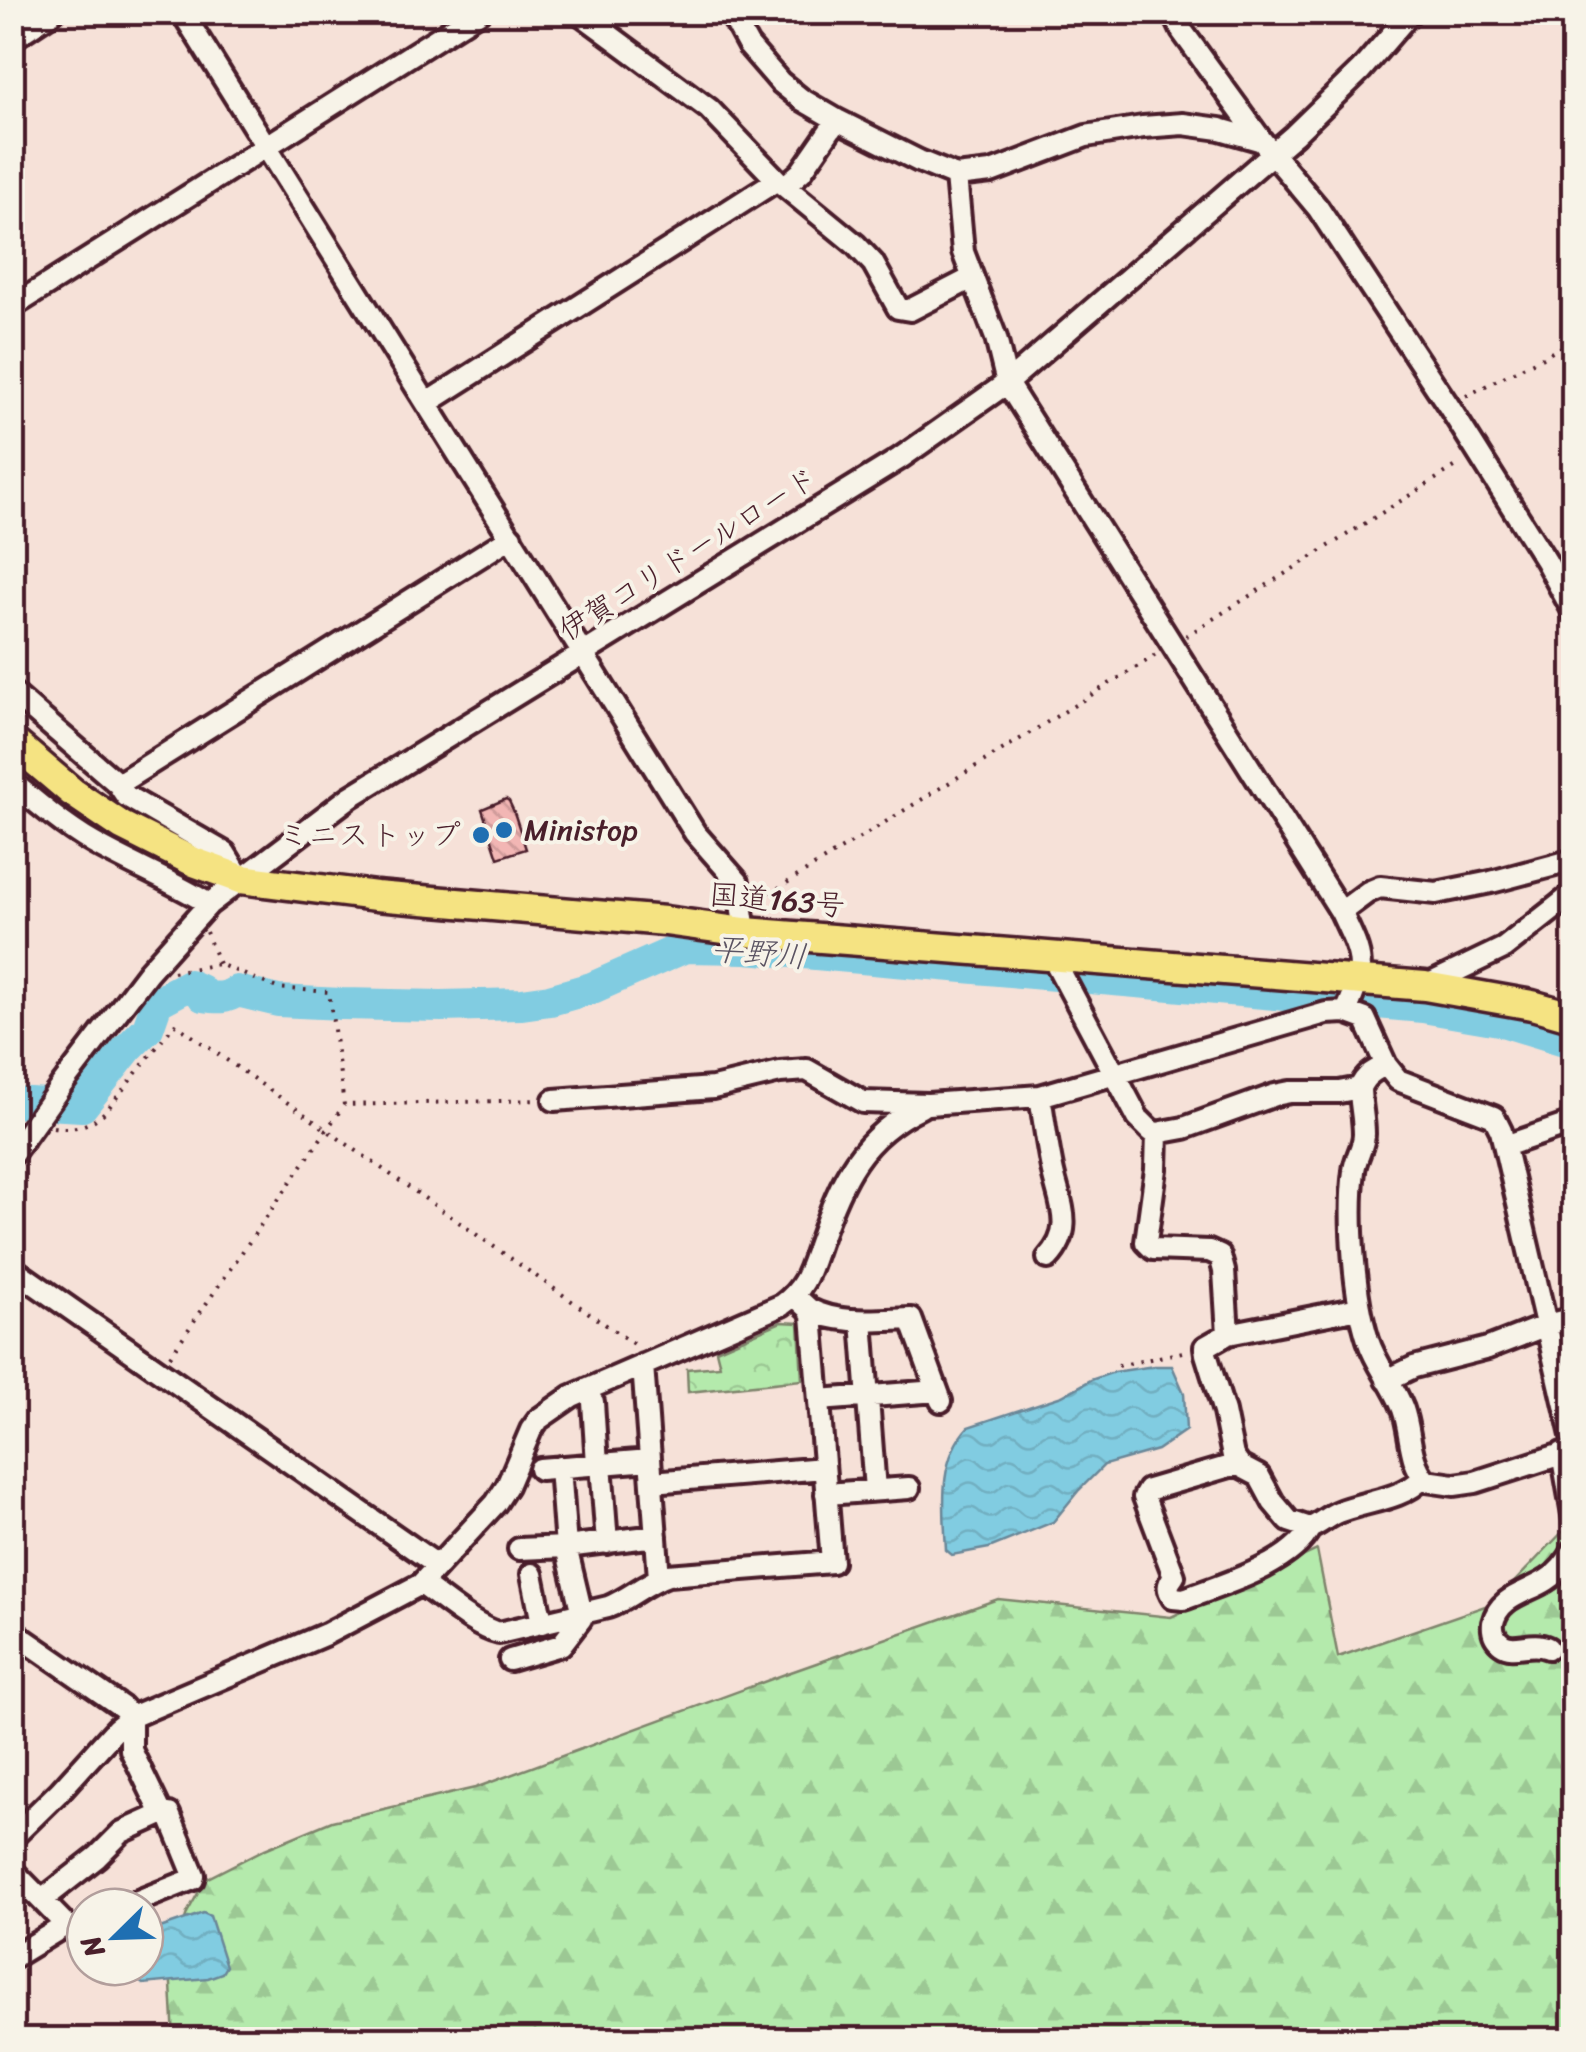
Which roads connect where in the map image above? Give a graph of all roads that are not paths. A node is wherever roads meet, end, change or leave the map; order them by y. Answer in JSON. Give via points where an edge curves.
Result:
{"nodes":[{"id":1,"x":52,"y":12,"type":"edge"},
{"id":2,"x":182,"y":12,"type":"edge"},
{"id":3,"x":479,"y":12,"type":"edge"},
{"id":4,"x":578,"y":12,"type":"edge"},
{"id":5,"x":730,"y":12,"type":"edge"},
{"id":6,"x":1173,"y":12,"type":"edge"},
{"id":7,"x":1411,"y":12,"type":"edge"},
{"id":8,"x":12,"y":38,"type":"edge"},
{"id":9,"x":837,"y":120,"type":"junction"},
{"id":10,"x":1268,"y":146,"type":"junction"},
{"id":11,"x":266,"y":148,"type":"junction"},
{"id":12,"x":956,"y":176,"type":"junction"},
{"id":13,"x":781,"y":183,"type":"junction"},
{"id":14,"x":972,"y":278,"type":"junction"},
{"id":15,"x":12,"y":307,"type":"edge"},
{"id":16,"x":1006,"y":383,"type":"junction"},
{"id":17,"x":427,"y":403,"type":"junction"},
{"id":18,"x":510,"y":537,"type":"junction"},
{"id":19,"x":1574,"y":612,"type":"edge"},
{"id":20,"x":584,"y":654,"type":"junction"},
{"id":21,"x":12,"y":692,"type":"edge"},
{"id":22,"x":12,"y":742,"type":"edge"},
{"id":23,"x":12,"y":782,"type":"edge"},
{"id":24,"x":118,"y":784,"type":"junction"},
{"id":25,"x":1574,"y":860,"type":"edge"},
{"id":26,"x":241,"y":879,"type":"junction"},
{"id":27,"x":1574,"y":893,"type":"edge"},
{"id":28,"x":205,"y":909,"type":"junction"},
{"id":29,"x":1341,"y":912,"type":"junction"},
{"id":30,"x":745,"y":932,"type":"junction"},
{"id":31,"x":1059,"y":969,"type":"junction"},
{"id":32,"x":1360,"y":980,"type":"junction"},
{"id":33,"x":1424,"y":986,"type":"junction"},
{"id":34,"x":1346,"y":1012,"type":"junction"},
{"id":35,"x":1574,"y":1017,"type":"edge"},
{"id":36,"x":1386,"y":1065,"type":"junction"},
{"id":37,"x":1114,"y":1075,"type":"junction"},
{"id":38,"x":1360,"y":1088,"type":"junction"},
{"id":39,"x":1040,"y":1096,"type":"junction"},
{"id":40,"x":554,"y":1100,"type":"road end"},
{"id":41,"x":928,"y":1104,"type":"junction"},
{"id":42,"x":1574,"y":1126,"type":"edge"},
{"id":43,"x":1157,"y":1134,"type":"junction"},
{"id":44,"x":1505,"y":1146,"type":"junction"},
{"id":45,"x":12,"y":1155,"type":"edge"},
{"id":46,"x":1048,"y":1258,"type":"dead end"},
{"id":47,"x":12,"y":1268,"type":"edge"},
{"id":48,"x":802,"y":1302,"type":"junction"},
{"id":49,"x":1360,"y":1308,"type":"junction"},
{"id":50,"x":1574,"y":1318,"type":"edge"},
{"id":51,"x":862,"y":1321,"type":"junction"},
{"id":52,"x":1547,"y":1325,"type":"junction"},
{"id":53,"x":1228,"y":1334,"type":"junction"},
{"id":54,"x":649,"y":1362,"type":"junction"},
{"id":55,"x":1387,"y":1380,"type":"junction"},
{"id":56,"x":869,"y":1396,"type":"junction"},
{"id":57,"x":819,"y":1400,"type":"junction"},
{"id":58,"x":592,"y":1402,"type":"dead end"},
{"id":59,"x":1570,"y":1449,"type":"edge"},
{"id":60,"x":650,"y":1460,"type":"junction"},
{"id":61,"x":599,"y":1464,"type":"junction"},
{"id":62,"x":1240,"y":1466,"type":"junction"},
{"id":63,"x":824,"y":1468,"type":"junction"},
{"id":64,"x":1423,"y":1478,"type":"junction"},
{"id":65,"x":652,"y":1482,"type":"junction"},
{"id":66,"x":908,"y":1488,"type":"dead end"},
{"id":67,"x":876,"y":1490,"type":"junction"},
{"id":68,"x":826,"y":1494,"type":"junction"},
{"id":69,"x":1574,"y":1520,"type":"edge"},
{"id":70,"x":1310,"y":1528,"type":"junction"},
{"id":71,"x":656,"y":1536,"type":"junction"},
{"id":72,"x":607,"y":1543,"type":"junction"},
{"id":73,"x":566,"y":1547,"type":"junction"},
{"id":74,"x":519,"y":1549,"type":"dead end"},
{"id":75,"x":1574,"y":1550,"type":"edge"},
{"id":76,"x":437,"y":1565,"type":"junction"},
{"id":77,"x":532,"y":1574,"type":"dead end"},
{"id":78,"x":659,"y":1578,"type":"junction"},
{"id":79,"x":420,"y":1584,"type":"junction"},
{"id":80,"x":582,"y":1614,"type":"junction"},
{"id":81,"x":542,"y":1623,"type":"junction"},
{"id":82,"x":12,"y":1631,"type":"edge"},
{"id":83,"x":1548,"y":1648,"type":"dead end"},
{"id":84,"x":510,"y":1660,"type":"dead end"},
{"id":85,"x":131,"y":1717,"type":"junction"},
{"id":86,"x":162,"y":1814,"type":"junction"},
{"id":87,"x":12,"y":1838,"type":"edge"},
{"id":88,"x":12,"y":1870,"type":"edge"},
{"id":89,"x":165,"y":1890,"type":"edge"},
{"id":90,"x":42,"y":1900,"type":"junction"},
{"id":91,"x":65,"y":1920,"type":"edge"},
{"id":92,"x":65,"y":1934,"type":"edge"},
{"id":93,"x":12,"y":1958,"type":"edge"}],
"edges":[{"from":1,"to":8,"type":"street"},
{"from":2,"to":11,"type":"street"},
{"from":3,"to":11,"type":"street"},
{"from":4,"to":13,"type":"street","via":[[709,109]]},
{"from":5,"to":9,"type":"street","via":[[780,82]]},
{"from":6,"to":10,"type":"street"},
{"from":7,"to":10,"type":"street","name":"伊賀コリドールロード","via":[[1330,102]]},
{"from":9,"to":12,"type":"street"},
{"from":9,"to":13,"type":"street","via":[[801,172]]},
{"from":10,"to":12,"type":"street","via":[[1220,129],[1142,127],[1086,136],[991,172]]},
{"from":10,"to":16,"type":"street","name":"伊賀コリドールロード"},
{"from":10,"to":19,"type":"street","via":[[1318,208],[1448,404]]},
{"from":11,"to":15,"type":"street"},
{"from":11,"to":17,"type":"street"},
{"from":12,"to":14,"type":"street"},
{"from":13,"to":14,"type":"street","via":[[856,244],[898,308],[910,310]]},
{"from":13,"to":17,"type":"street"},
{"from":14,"to":16,"type":"street"},
{"from":16,"to":20,"type":"street","name":"伊賀コリドールロード","via":[[899,459]]},
{"from":16,"to":29,"type":"street"},
{"from":17,"to":18,"type":"street"},
{"from":18,"to":20,"type":"street"},
{"from":18,"to":24,"type":"street"},
{"from":20,"to":26,"type":"street","name":"伊賀コリドールロード","via":[[350,796]]},
{"from":20,"to":30,"type":"street","via":[[694,833],[738,882]]},
{"from":21,"to":24,"type":"street"},
{"from":22,"to":26,"type":"highway","name":"国道163号","via":[[122,826]]},
{"from":23,"to":28,"type":"street","via":[[81,836],[175,883]]},
{"from":24,"to":26,"type":"street","via":[[126,796],[225,853]]},
{"from":25,"to":29,"type":"street","via":[[1436,892],[1380,887]]},
{"from":26,"to":28,"type":"street","name":"伊賀コリドールロード"},
{"from":26,"to":30,"type":"highway","name":"国道163号"},
{"from":27,"to":33,"type":"street","via":[[1504,948]]},
{"from":28,"to":45,"type":"street","name":"伊賀コリドールロード","via":[[148,972]]},
{"from":29,"to":32,"type":"street","via":[[1360,953]]},
{"from":30,"to":31,"type":"highway","name":"国道163号"},
{"from":31,"to":32,"type":"highway","name":"国道163号"},
{"from":31,"to":37,"type":"street"},
{"from":32,"to":33,"type":"highway","name":"国道163号"},
{"from":32,"to":34,"type":"street"},
{"from":33,"to":35,"type":"highway","name":"国道163号"},
{"from":34,"to":36,"type":"street","via":[[1366,1019]]},
{"from":34,"to":37,"type":"street","via":[[1326,1012]]},
{"from":36,"to":38,"type":"street"},
{"from":36,"to":44,"type":"street","via":[[1398,1080],[1494,1117]]},
{"from":37,"to":39,"type":"street"},
{"from":37,"to":43,"type":"street","via":[[1138,1118]]},
{"from":38,"to":43,"type":"street","via":[[1290,1092]]},
{"from":38,"to":49,"type":"street","via":[[1364,1134],[1352,1201]]},
{"from":39,"to":41,"type":"street"},
{"from":39,"to":46,"type":"street","via":[[1064,1217],[1059,1246]]},
{"from":40,"to":41,"type":"street","via":[[712,1088],[807,1070],[863,1102]]},
{"from":41,"to":48,"type":"street","via":[[869,1142],[835,1196]]},
{"from":42,"to":44,"type":"street"},
{"from":43,"to":53,"type":"street","via":[[1146,1242],[1153,1249],[1220,1256]]},
{"from":44,"to":52,"type":"street"},
{"from":47,"to":76,"type":"street"},
{"from":48,"to":51,"type":"street","via":[[831,1317]]},
{"from":48,"to":54,"type":"street"},
{"from":48,"to":57,"type":"street","via":[[812,1315]]},
{"from":49,"to":53,"type":"street"},
{"from":49,"to":55,"type":"street"},
{"from":50,"to":52,"type":"street"},
{"from":51,"to":56,"type":"street"},
{"from":51,"to":56,"type":"street","via":[[910,1319],[939,1396]]},
{"from":52,"to":55,"type":"street"},
{"from":52,"to":59,"type":"street"},
{"from":53,"to":62,"type":"street","via":[[1205,1347]]},
{"from":54,"to":60,"type":"street"},
{"from":54,"to":76,"type":"street","via":[[572,1396],[540,1419],[496,1503]]},
{"from":55,"to":64,"type":"street","via":[[1403,1408]]},
{"from":56,"to":57,"type":"street"},
{"from":56,"to":67,"type":"street"},
{"from":57,"to":63,"type":"street"},
{"from":58,"to":61,"type":"street"},
{"from":59,"to":64,"type":"street","via":[[1475,1482],[1454,1486]]},
{"from":59,"to":69,"type":"street"},
{"from":60,"to":61,"type":"street"},
{"from":60,"to":65,"type":"street"},
{"from":61,"to":72,"type":"street"},
{"from":61,"to":73,"type":"street","via":[[550,1468]]},
{"from":62,"to":70,"type":"street","via":[[1259,1476],[1289,1521]]},
{"from":62,"to":70,"type":"street","via":[[1148,1490],[1144,1497],[1170,1562],[1173,1598],[1270,1563]]},
{"from":63,"to":65,"type":"street"},
{"from":63,"to":68,"type":"street"},
{"from":64,"to":70,"type":"street"},
{"from":65,"to":71,"type":"street"},
{"from":66,"to":67,"type":"street"},
{"from":67,"to":68,"type":"street"},
{"from":68,"to":78,"type":"street","via":[[832,1562]]},
{"from":71,"to":72,"type":"street"},
{"from":71,"to":78,"type":"street"},
{"from":72,"to":73,"type":"street"},
{"from":73,"to":74,"type":"street"},
{"from":73,"to":80,"type":"street"},
{"from":75,"to":83,"type":"street","via":[[1550,1579],[1509,1599],[1494,1620],[1499,1643]]},
{"from":76,"to":79,"type":"street"},
{"from":77,"to":81,"type":"street"},
{"from":78,"to":80,"type":"street","via":[[621,1602]]},
{"from":79,"to":81,"type":"street","via":[[493,1632]]},
{"from":79,"to":85,"type":"street","via":[[326,1634]]},
{"from":80,"to":81,"type":"street"},
{"from":80,"to":84,"type":"street","via":[[561,1645]]},
{"from":82,"to":85,"type":"street"},
{"from":85,"to":86,"type":"street","via":[[131,1750]]},
{"from":85,"to":87,"type":"street"},
{"from":86,"to":89,"type":"street","via":[[169,1814],[194,1874]]},
{"from":86,"to":90,"type":"street","via":[[122,1832]]},
{"from":88,"to":90,"type":"street"},
{"from":90,"to":91,"type":"street"},
{"from":92,"to":93,"type":"street"}]}
